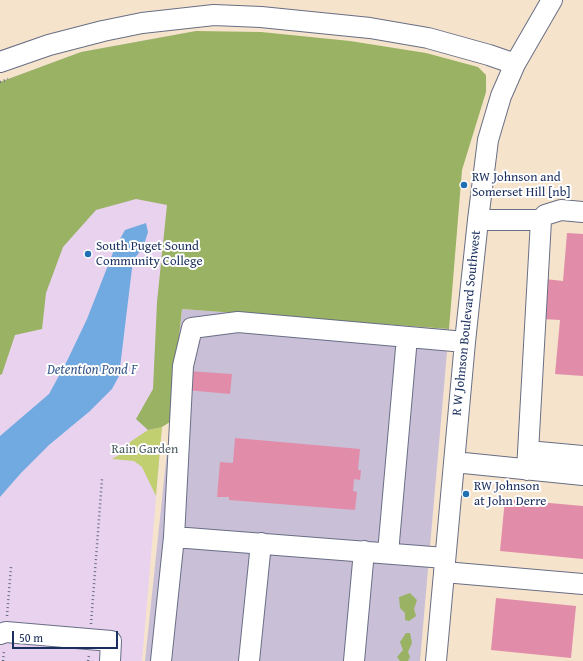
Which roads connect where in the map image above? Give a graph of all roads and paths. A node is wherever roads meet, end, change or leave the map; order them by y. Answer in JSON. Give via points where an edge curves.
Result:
{"nodes":[{"id":1,"x":552,"y":0,"type":"edge"},
{"id":2,"x":0,"y":62,"type":"edge"},
{"id":3,"x":515,"y":64,"type":"junction"},
{"id":4,"x":15,"y":76,"type":"dead end"},
{"id":5,"x":0,"y":82,"type":"edge"},
{"id":6,"x":583,"y":212,"type":"edge"},
{"id":7,"x":478,"y":220,"type":"junction"},
{"id":8,"x":541,"y":220,"type":"junction"},
{"id":9,"x":407,"y":337,"type":"junction"},
{"id":10,"x":465,"y":342,"type":"junction"},
{"id":11,"x":583,"y":456,"type":"edge"},
{"id":12,"x":527,"y":460,"type":"junction"},
{"id":13,"x":454,"y":462,"type":"junction"},
{"id":14,"x":583,"y":475,"type":"edge"},
{"id":15,"x":102,"y":479,"type":"dead end"},
{"id":16,"x":174,"y":537,"type":"junction"},
{"id":17,"x":260,"y":544,"type":"junction"},
{"id":18,"x":364,"y":551,"type":"junction"},
{"id":19,"x":388,"y":553,"type":"junction"},
{"id":20,"x":445,"y":565,"type":"junction"},
{"id":21,"x":11,"y":567,"type":"dead end"},
{"id":22,"x":583,"y":584,"type":"edge"},
{"id":23,"x":3,"y":628,"type":"edge"},
{"id":24,"x":91,"y":630,"type":"dead end"},
{"id":25,"x":110,"y":661,"type":"edge"},
{"id":26,"x":161,"y":661,"type":"edge"},
{"id":27,"x":249,"y":661,"type":"edge"},
{"id":28,"x":354,"y":661,"type":"edge"},
{"id":29,"x":436,"y":661,"type":"edge"}],
"edges":[{"from":1,"to":3,"type":"street","name":"R W Johnson Boulevard Southwest"},
{"from":2,"to":3,"type":"street","via":[[49,45],[103,31],[142,23],[214,16],[276,18],[370,28],[428,38]]},
{"from":3,"to":7,"type":"street","name":"R W Johnson Boulevard Southwest","via":[[501,96],[488,140]]},
{"from":4,"to":5,"type":"path"},
{"from":6,"to":8,"type":"street","via":[[560,210],[545,215]]},
{"from":7,"to":8,"type":"street"},
{"from":7,"to":10,"type":"street","name":"R W Johnson Boulevard Southwest"},
{"from":8,"to":12,"type":"street"},
{"from":9,"to":10,"type":"street"},
{"from":9,"to":16,"type":"street","via":[[238,322],[192,328],[183,366]]},
{"from":9,"to":19,"type":"street"},
{"from":10,"to":13,"type":"street","name":"R W Johnson Boulevard Southwest"},
{"from":11,"to":12,"type":"street"},
{"from":12,"to":13,"type":"street"},
{"from":12,"to":14,"type":"street"},
{"from":13,"to":20,"type":"street","name":"R W Johnson Boulevard Southwest"},
{"from":15,"to":24,"type":"path"},
{"from":16,"to":17,"type":"street"},
{"from":16,"to":26,"type":"street"},
{"from":17,"to":18,"type":"street"},
{"from":17,"to":27,"type":"street"},
{"from":18,"to":19,"type":"street"},
{"from":18,"to":28,"type":"street"},
{"from":19,"to":20,"type":"street"},
{"from":20,"to":22,"type":"street"},
{"from":20,"to":29,"type":"street","name":"R W Johnson Boulevard Southwest"},
{"from":21,"to":23,"type":"path"},
{"from":23,"to":25,"type":"street","via":[[6,632],[112,641]]}]}
